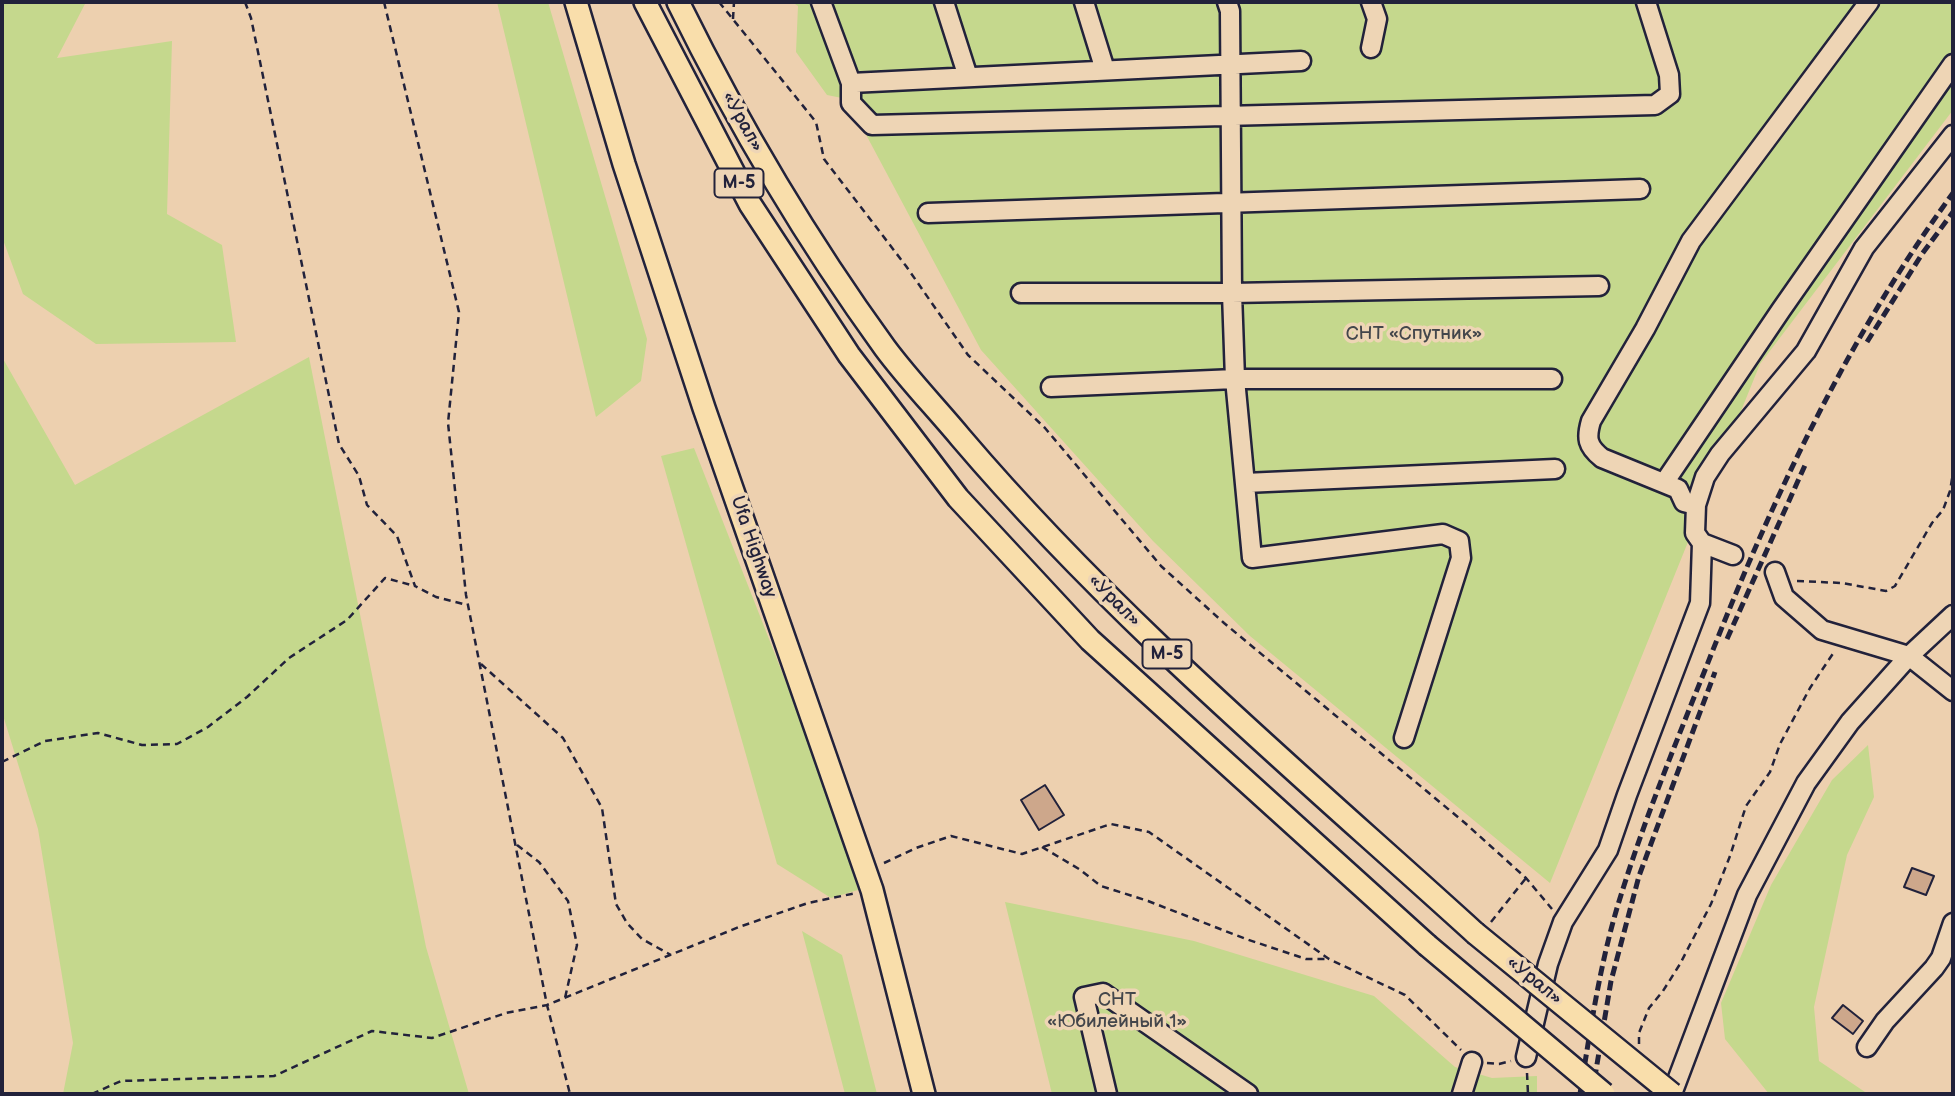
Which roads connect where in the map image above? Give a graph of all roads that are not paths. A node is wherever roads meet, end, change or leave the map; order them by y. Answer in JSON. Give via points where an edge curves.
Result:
{"nodes":[{"id":1,"x":576,"y":2,"type":"edge"},
{"id":2,"x":645,"y":2,"type":"edge"},
{"id":3,"x":678,"y":2,"type":"edge"},
{"id":4,"x":821,"y":2,"type":"edge"},
{"id":5,"x":944,"y":2,"type":"edge"},
{"id":6,"x":1084,"y":2,"type":"edge"},
{"id":7,"x":1227,"y":2,"type":"edge"},
{"id":8,"x":1371,"y":2,"type":"edge"},
{"id":9,"x":1646,"y":2,"type":"edge"},
{"id":10,"x":1869,"y":2,"type":"edge"},
{"id":11,"x":1371,"y":48,"type":"dead end"},
{"id":12,"x":1301,"y":61,"type":"dead end"},
{"id":13,"x":1230,"y":64,"type":"junction"},
{"id":14,"x":1953,"y":65,"type":"edge"},
{"id":15,"x":1105,"y":70,"type":"junction"},
{"id":16,"x":968,"y":77,"type":"junction"},
{"id":17,"x":851,"y":83,"type":"junction"},
{"id":18,"x":1231,"y":117,"type":"junction"},
{"id":19,"x":1953,"y":135,"type":"edge"},
{"id":20,"x":1640,"y":188,"type":"dead end"},
{"id":21,"x":1231,"y":203,"type":"junction"},
{"id":22,"x":928,"y":213,"type":"dead end"},
{"id":23,"x":1600,"y":286,"type":"dead end"},
{"id":24,"x":1021,"y":293,"type":"dead end"},
{"id":25,"x":1232,"y":293,"type":"junction"},
{"id":26,"x":1235,"y":379,"type":"junction"},
{"id":27,"x":1552,"y":379,"type":"dead end"},
{"id":28,"x":1051,"y":387,"type":"dead end"},
{"id":29,"x":1555,"y":468,"type":"dead end"},
{"id":30,"x":1245,"y":483,"type":"junction"},
{"id":31,"x":1664,"y":483,"type":"junction"},
{"id":32,"x":1696,"y":505,"type":"junction"},
{"id":33,"x":1702,"y":543,"type":"junction"},
{"id":34,"x":1733,"y":555,"type":"dead end"},
{"id":35,"x":1777,"y":576,"type":"road end"},
{"id":36,"x":1953,"y":615,"type":"edge"},
{"id":37,"x":1909,"y":656,"type":"junction"},
{"id":38,"x":1953,"y":691,"type":"edge"},
{"id":39,"x":1404,"y":738,"type":"dead end"},
{"id":40,"x":1953,"y":923,"type":"edge"},
{"id":41,"x":1867,"y":1046,"type":"dead end"},
{"id":42,"x":1526,"y":1058,"type":"road end"},
{"id":43,"x":1472,"y":1062,"type":"road end"},
{"id":44,"x":924,"y":1094,"type":"edge"},
{"id":45,"x":1107,"y":1094,"type":"edge"},
{"id":46,"x":1248,"y":1094,"type":"edge"},
{"id":47,"x":1462,"y":1094,"type":"edge"},
{"id":48,"x":1604,"y":1094,"type":"edge"},
{"id":49,"x":1672,"y":1094,"type":"edge"}],
"edges":[{"from":1,"to":44,"type":"main road","name":"Ufa Highway","via":[[704,408],[870,881]]},
{"from":2,"to":48,"type":"main road","name":"«Урал»","number":"М-5","bridge":true,"via":[[750,204],[849,355],[958,498],[1090,640],[1427,945]]},
{"from":3,"to":49,"type":"main road","name":"«Урал»","number":"М-5","bridge":true,"via":[[784,198],[886,349],[1011,496],[1157,645]]},
{"from":4,"to":17,"type":"street"},
{"from":5,"to":16,"type":"street"},
{"from":6,"to":15,"type":"street"},
{"from":7,"to":13,"type":"street"},
{"from":8,"to":11,"type":"street","via":[[1377,19]]},
{"from":9,"to":18,"type":"street","via":[[1669,75],[1670,94],[1655,105]]},
{"from":10,"to":31,"type":"street","via":[[1691,241],[1591,421],[1587,437],[1592,450]]},
{"from":12,"to":13,"type":"street"},
{"from":13,"to":15,"type":"street"},
{"from":13,"to":18,"type":"street"},
{"from":14,"to":31,"type":"street"},
{"from":15,"to":16,"type":"street"},
{"from":16,"to":17,"type":"street"},
{"from":17,"to":18,"type":"street","via":[[851,103],[872,125]]},
{"from":18,"to":21,"type":"street"},
{"from":19,"to":32,"type":"street","via":[[1864,248],[1805,351],[1720,454],[1705,477]]},
{"from":20,"to":21,"type":"street"},
{"from":21,"to":22,"type":"street"},
{"from":21,"to":25,"type":"street"},
{"from":23,"to":25,"type":"street"},
{"from":24,"to":25,"type":"street"},
{"from":25,"to":26,"type":"street"},
{"from":26,"to":27,"type":"street"},
{"from":26,"to":28,"type":"street"},
{"from":26,"to":30,"type":"street"},
{"from":29,"to":30,"type":"street"},
{"from":30,"to":39,"type":"street","via":[[1252,558],[1443,534],[1459,541],[1461,558]]},
{"from":31,"to":32,"type":"street","via":[[1678,489],[1684,502]]},
{"from":32,"to":33,"type":"street","via":[[1695,533]]},
{"from":33,"to":34,"type":"street"},
{"from":33,"to":42,"type":"street","via":[[1700,603],[1608,850],[1563,922]]},
{"from":35,"to":37,"type":"street","via":[[1784,597],[1822,630]]},
{"from":36,"to":37,"type":"street"},
{"from":37,"to":38,"type":"street"},
{"from":37,"to":49,"type":"street","via":[[1850,722],[1805,783],[1747,895]]},
{"from":40,"to":41,"type":"street","via":[[1941,958]]},
{"from":43,"to":47,"type":"street"},
{"from":45,"to":46,"type":"street","via":[[1084,997],[1104,993]]}]}
